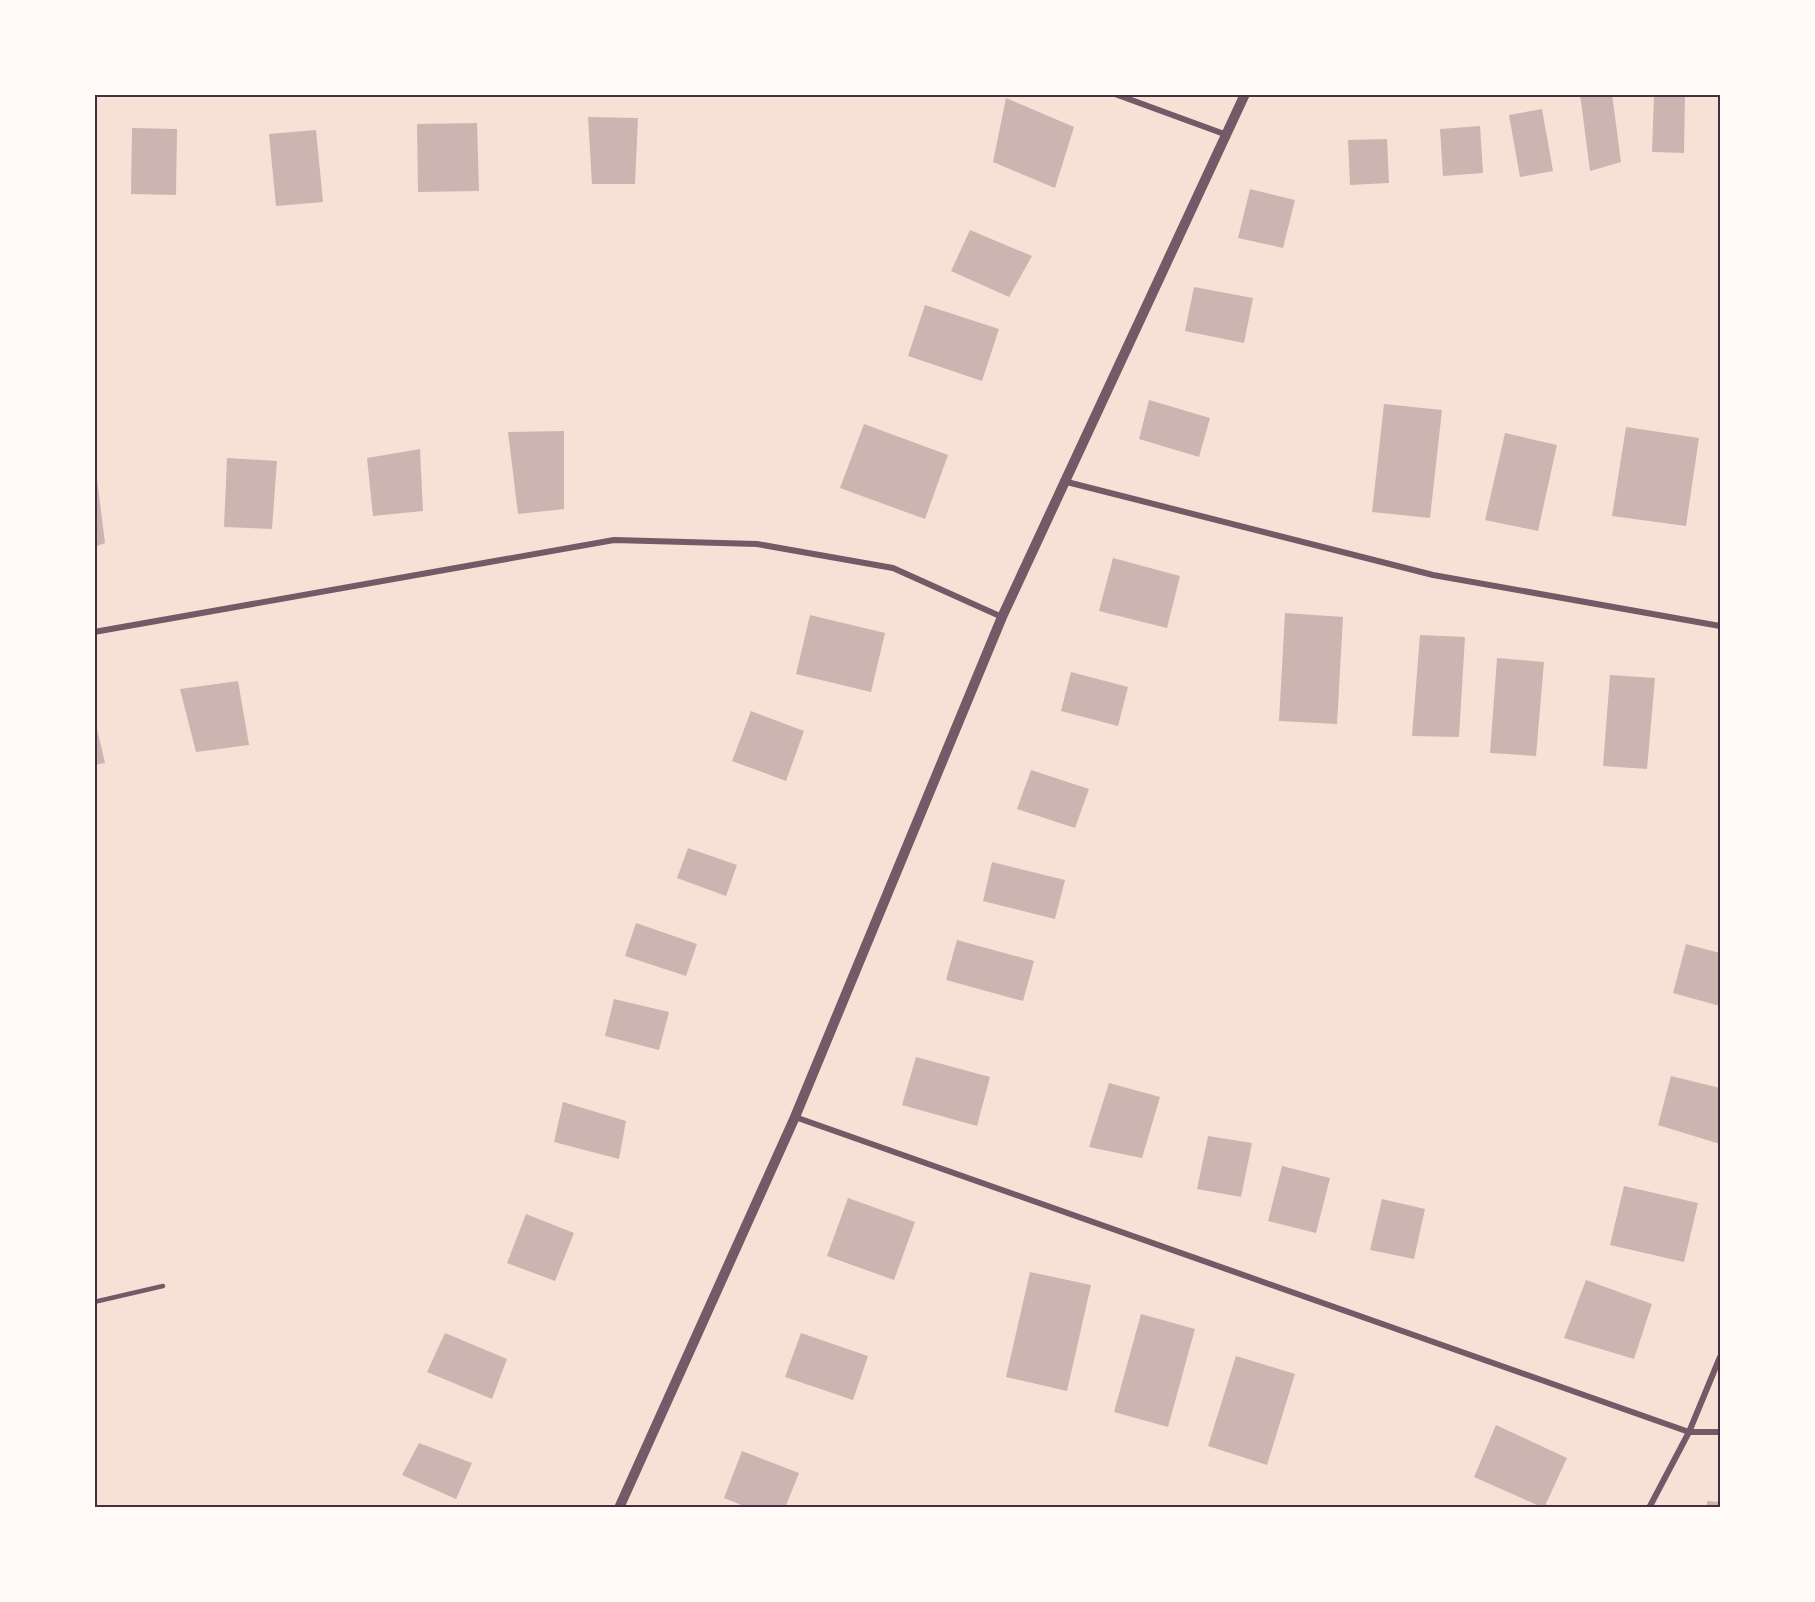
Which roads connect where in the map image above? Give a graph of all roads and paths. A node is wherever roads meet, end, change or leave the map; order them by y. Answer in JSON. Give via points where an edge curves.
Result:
{"nodes":[{"id":1,"x":1115,"y":94,"type":"edge"},
{"id":2,"x":1245,"y":94,"type":"edge"},
{"id":3,"x":1228,"y":135,"type":"junction"},
{"id":4,"x":1063,"y":481,"type":"junction"},
{"id":5,"x":1002,"y":617,"type":"junction"},
{"id":6,"x":1720,"y":626,"type":"edge"},
{"id":7,"x":94,"y":632,"type":"edge"},
{"id":8,"x":795,"y":1117,"type":"junction"},
{"id":9,"x":163,"y":1286,"type":"dead end"},
{"id":10,"x":94,"y":1302,"type":"edge"},
{"id":11,"x":1720,"y":1357,"type":"edge"},
{"id":12,"x":1689,"y":1432,"type":"junction"},
{"id":13,"x":1720,"y":1432,"type":"edge"},
{"id":14,"x":619,"y":1508,"type":"edge"},
{"id":15,"x":1649,"y":1508,"type":"edge"}],
"edges":[{"from":1,"to":3,"type":"street"},
{"from":2,"to":3,"type":"street"},
{"from":3,"to":4,"type":"street"},
{"from":4,"to":5,"type":"street"},
{"from":4,"to":6,"type":"street","via":[[1433,575]]},
{"from":5,"to":7,"type":"street","via":[[893,568],[757,544],[614,540]]},
{"from":5,"to":8,"type":"street"},
{"from":8,"to":12,"type":"street"},
{"from":8,"to":14,"type":"street"},
{"from":9,"to":10,"type":"lane"},
{"from":11,"to":12,"type":"street"},
{"from":12,"to":13,"type":"street"},
{"from":12,"to":15,"type":"street"}]}
